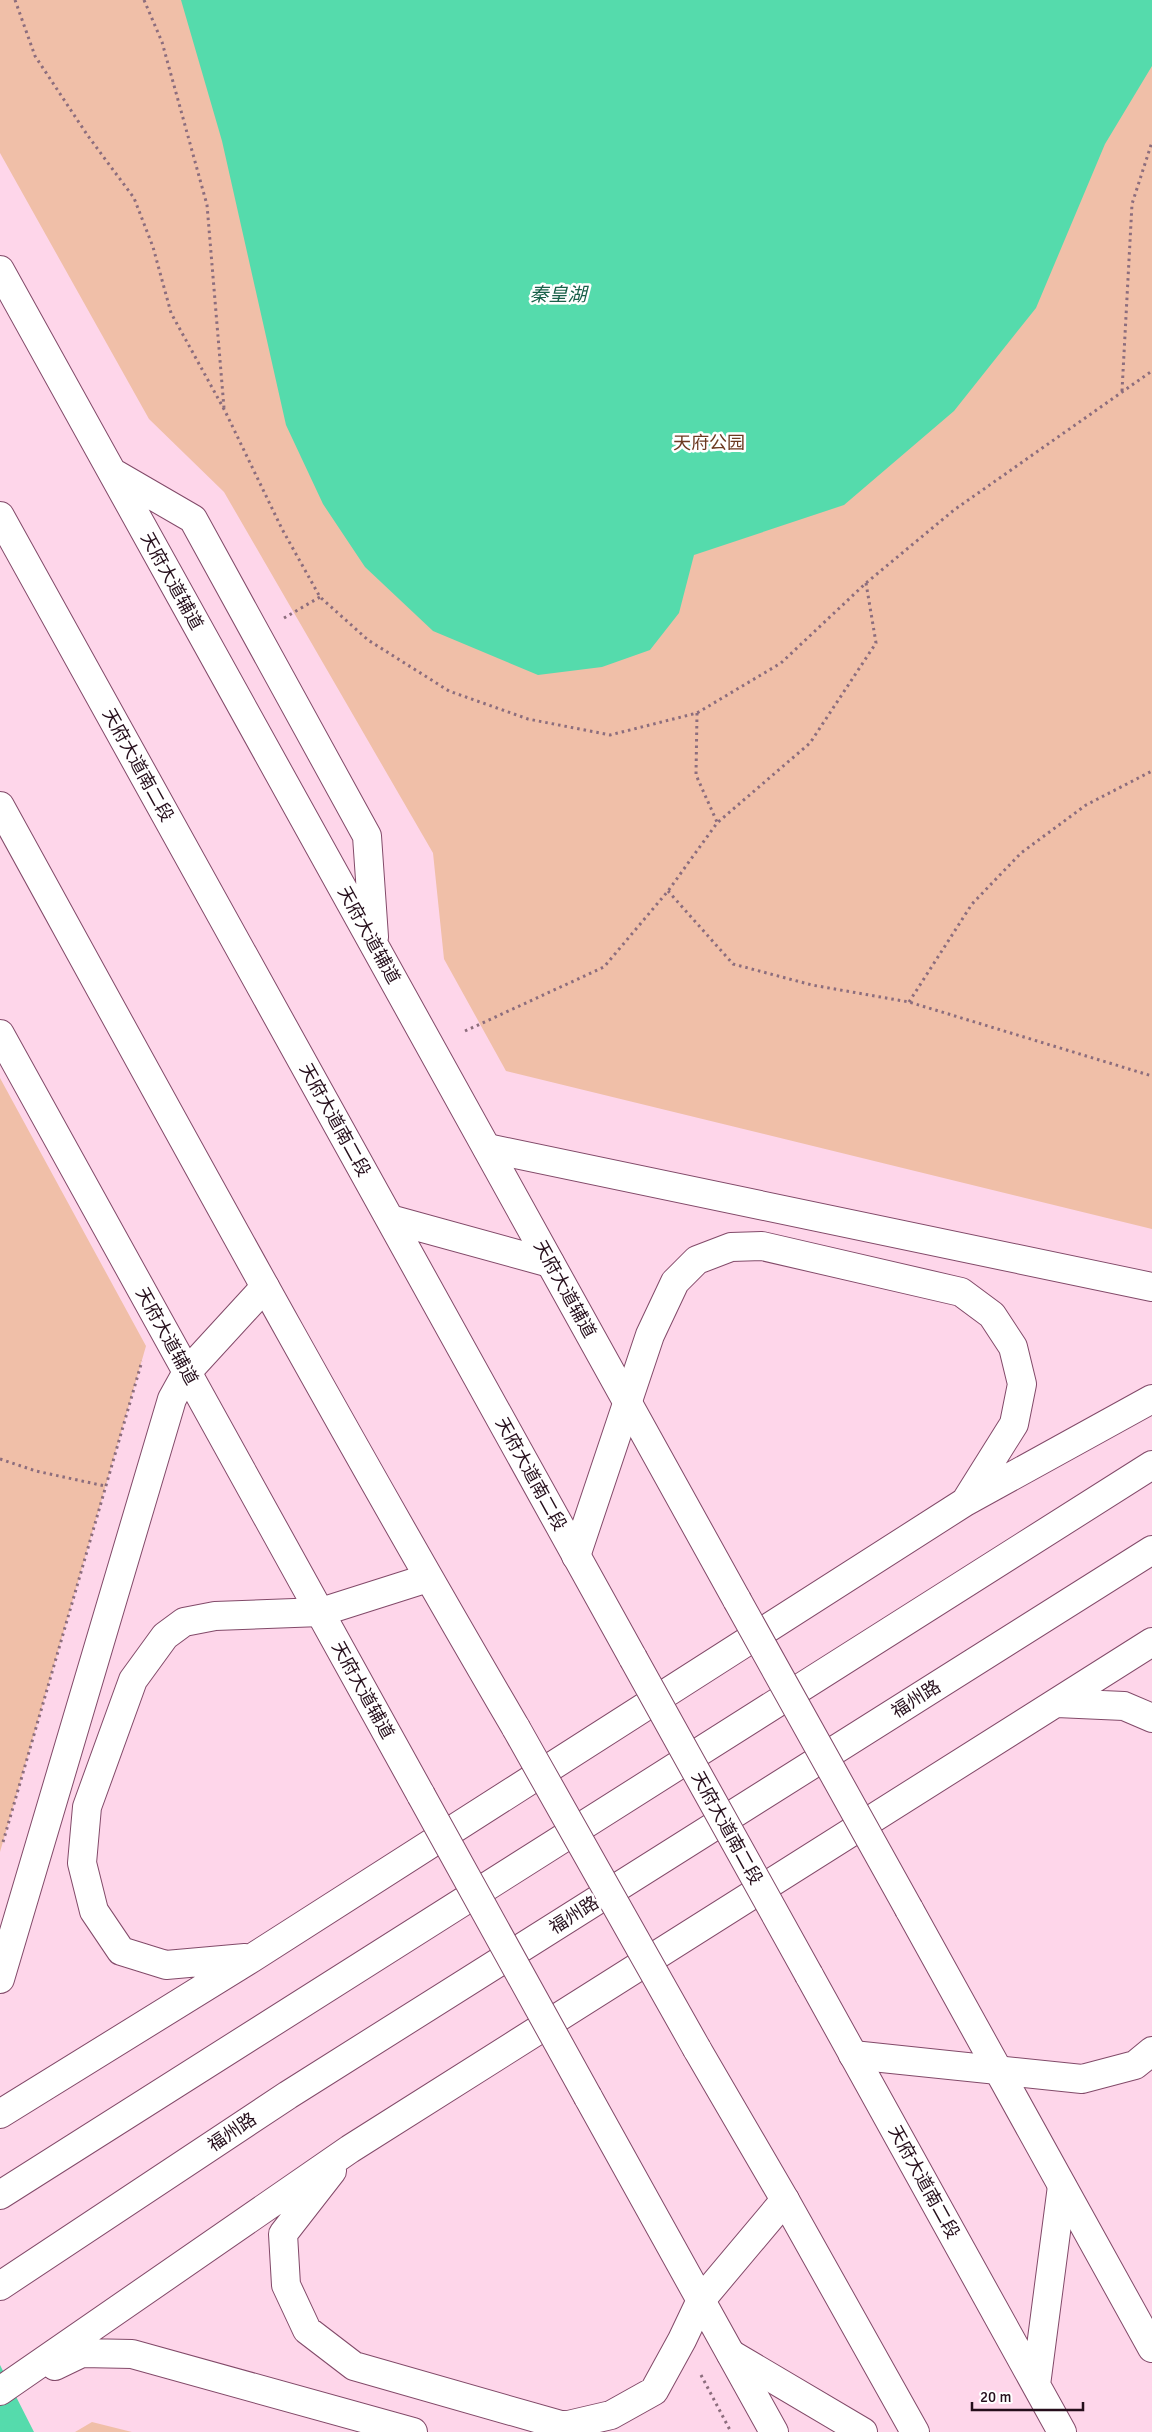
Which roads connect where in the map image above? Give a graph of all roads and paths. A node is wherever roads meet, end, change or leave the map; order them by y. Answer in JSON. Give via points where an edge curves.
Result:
{"nodes":[{"id":1,"x":15,"y":0,"type":"edge"},
{"id":2,"x":144,"y":0,"type":"edge"},
{"id":3,"x":1152,"y":142,"type":"edge"},
{"id":4,"x":0,"y":270,"type":"edge"},
{"id":5,"x":1152,"y":371,"type":"edge"},
{"id":6,"x":1122,"y":391,"type":"junction"},
{"id":7,"x":225,"y":412,"type":"junction"},
{"id":8,"x":112,"y":472,"type":"junction"},
{"id":9,"x":0,"y":516,"type":"edge"},
{"id":10,"x":866,"y":583,"type":"junction"},
{"id":11,"x":320,"y":597,"type":"junction"},
{"id":12,"x":282,"y":619,"type":"dead end"},
{"id":13,"x":698,"y":713,"type":"junction"},
{"id":14,"x":1152,"y":771,"type":"edge"},
{"id":15,"x":0,"y":806,"type":"edge"},
{"id":16,"x":717,"y":823,"type":"junction"},
{"id":17,"x":668,"y":891,"type":"junction"},
{"id":18,"x":375,"y":946,"type":"junction"},
{"id":19,"x":909,"y":1002,"type":"junction"},
{"id":20,"x":465,"y":1031,"type":"dead end"},
{"id":21,"x":0,"y":1034,"type":"edge"},
{"id":22,"x":1152,"y":1076,"type":"edge"},
{"id":23,"x":487,"y":1148,"type":"junction"},
{"id":24,"x":390,"y":1218,"type":"junction"},
{"id":25,"x":550,"y":1263,"type":"junction"},
{"id":26,"x":265,"y":1287,"type":"junction"},
{"id":27,"x":1152,"y":1287,"type":"edge"},
{"id":28,"x":143,"y":1355,"type":"dead end"},
{"id":29,"x":187,"y":1372,"type":"junction"},
{"id":30,"x":1152,"y":1399,"type":"edge"},
{"id":31,"x":628,"y":1402,"type":"junction"},
{"id":32,"x":0,"y":1459,"type":"edge"},
{"id":33,"x":1152,"y":1465,"type":"edge"},
{"id":34,"x":106,"y":1486,"type":"junction"},
{"id":35,"x":965,"y":1502,"type":"junction"},
{"id":36,"x":1152,"y":1550,"type":"edge"},
{"id":37,"x":576,"y":1556,"type":"junction"},
{"id":38,"x":428,"y":1578,"type":"junction"},
{"id":39,"x":321,"y":1612,"type":"junction"},
{"id":40,"x":1152,"y":1642,"type":"edge"},
{"id":41,"x":1057,"y":1703,"type":"junction"},
{"id":42,"x":1152,"y":1718,"type":"edge"},
{"id":43,"x":3,"y":1843,"type":"dead end"},
{"id":44,"x":252,"y":1958,"type":"junction"},
{"id":45,"x":0,"y":1979,"type":"edge"},
{"id":46,"x":1152,"y":2051,"type":"edge"},
{"id":47,"x":853,"y":2055,"type":"junction"},
{"id":48,"x":998,"y":2071,"type":"junction"},
{"id":49,"x":0,"y":2114,"type":"edge"},
{"id":50,"x":350,"y":2149,"type":"junction"},
{"id":51,"x":1062,"y":2186,"type":"junction"},
{"id":52,"x":0,"y":2195,"type":"edge"},
{"id":53,"x":785,"y":2200,"type":"junction"},
{"id":54,"x":0,"y":2286,"type":"edge"},
{"id":55,"x":701,"y":2300,"type":"junction"},
{"id":56,"x":1152,"y":2348,"type":"edge"},
{"id":57,"x":731,"y":2354,"type":"junction"},
{"id":58,"x":1036,"y":2385,"type":"junction"},
{"id":59,"x":0,"y":2392,"type":"edge"},
{"id":60,"x":413,"y":2432,"type":"edge"},
{"id":61,"x":774,"y":2432,"type":"edge"},
{"id":62,"x":863,"y":2432,"type":"edge"},
{"id":63,"x":915,"y":2432,"type":"edge"},
{"id":64,"x":1062,"y":2432,"type":"edge"}],
"edges":[{"from":1,"to":7,"type":"path","via":[[35,56],[134,198],[153,247],[171,313]]},
{"from":2,"to":7,"type":"path","via":[[162,42],[206,205]]},
{"from":3,"to":6,"type":"path","via":[[1132,204]]},
{"from":4,"to":8,"type":"main road","name":"天府大道辅道"},
{"from":5,"to":6,"type":"path"},
{"from":6,"to":10,"type":"path","via":[[954,510]]},
{"from":7,"to":11,"type":"path","via":[[282,529]]},
{"from":8,"to":18,"type":"main road","name":"天府大道辅道"},
{"from":8,"to":18,"type":"main road","via":[[193,519],[367,836]]},
{"from":9,"to":24,"type":"main road","name":"天府大道南二段"},
{"from":10,"to":13,"type":"path","via":[[782,663]]},
{"from":10,"to":16,"type":"path","via":[[876,643],[810,743]]},
{"from":11,"to":12,"type":"path"},
{"from":11,"to":13,"type":"path","via":[[368,640],[449,691],[528,720],[610,735]]},
{"from":13,"to":16,"type":"path","via":[[696,775]]},
{"from":14,"to":19,"type":"path","via":[[1086,805],[1021,853],[972,904]]},
{"from":15,"to":26,"type":"main road"},
{"from":16,"to":17,"type":"path"},
{"from":17,"to":19,"type":"path","via":[[733,964],[812,985]]},
{"from":17,"to":20,"type":"path","via":[[604,967]]},
{"from":18,"to":23,"type":"main road","name":"天府大道辅道"},
{"from":19,"to":22,"type":"path"},
{"from":21,"to":29,"type":"main road","name":"天府大道辅道"},
{"from":23,"to":25,"type":"main road","name":"天府大道辅道"},
{"from":23,"to":27,"type":"main road"},
{"from":24,"to":25,"type":"main road"},
{"from":24,"to":37,"type":"main road","name":"天府大道南二段"},
{"from":25,"to":31,"type":"main road","name":"天府大道辅道"},
{"from":26,"to":29,"type":"main road"},
{"from":26,"to":38,"type":"main road"},
{"from":28,"to":34,"type":"path"},
{"from":29,"to":39,"type":"main road","name":"天府大道辅道"},
{"from":29,"to":45,"type":"main road","via":[[172,1400]]},
{"from":30,"to":35,"type":"main road"},
{"from":31,"to":35,"type":"main road","via":[[650,1335],[674,1282],[697,1260],[731,1248],[762,1246],[961,1292],[992,1315],[1013,1346],[1022,1384],[1014,1424]]},
{"from":31,"to":37,"type":"main road"},
{"from":31,"to":48,"type":"main road","name":"天府大道辅道","bridge":true},
{"from":32,"to":34,"type":"path","via":[[36,1471]]},
{"from":33,"to":52,"type":"main road"},
{"from":34,"to":43,"type":"path"},
{"from":35,"to":44,"type":"main road"},
{"from":36,"to":54,"type":"main road","name":"福州路","via":[[288,2095]]},
{"from":37,"to":47,"type":"main road","name":"天府大道南二段","bridge":true},
{"from":38,"to":39,"type":"main road"},
{"from":38,"to":53,"type":"main road","bridge":true},
{"from":39,"to":44,"type":"main road","via":[[216,1616],[184,1622],[166,1636],[133,1680],[87,1807],[82,1863],[94,1911],[121,1951],[166,1965]]},
{"from":39,"to":55,"type":"main road","name":"天府大道辅道","bridge":true},
{"from":40,"to":41,"type":"main road"},
{"from":41,"to":42,"type":"main road","via":[[1124,1706]]},
{"from":41,"to":50,"type":"main road"},
{"from":44,"to":49,"type":"main road"},
{"from":46,"to":48,"type":"main road","via":[[1135,2065],[1082,2079]]},
{"from":47,"to":48,"type":"main road"},
{"from":47,"to":58,"type":"main road","name":"天府大道南二段"},
{"from":48,"to":51,"type":"main road","name":"天府大道辅道"},
{"from":50,"to":55,"type":"main road","via":[[283,2234],[286,2285],[307,2330],[354,2366],[564,2426],[611,2415],[654,2391]]},
{"from":50,"to":59,"type":"main road"},
{"from":51,"to":56,"type":"main road","name":"天府大道辅道"},
{"from":51,"to":58,"type":"main road"},
{"from":53,"to":55,"type":"main road"},
{"from":53,"to":63,"type":"main road"},
{"from":55,"to":57,"type":"main road","name":"天府大道辅道"},
{"from":57,"to":61,"type":"main road","name":"天府大道辅道"},
{"from":57,"to":62,"type":"main road"},
{"from":58,"to":64,"type":"main road","name":"天府大道南二段"},
{"from":59,"to":60,"type":"main road","via":[[82,2353],[132,2354]]}]}
